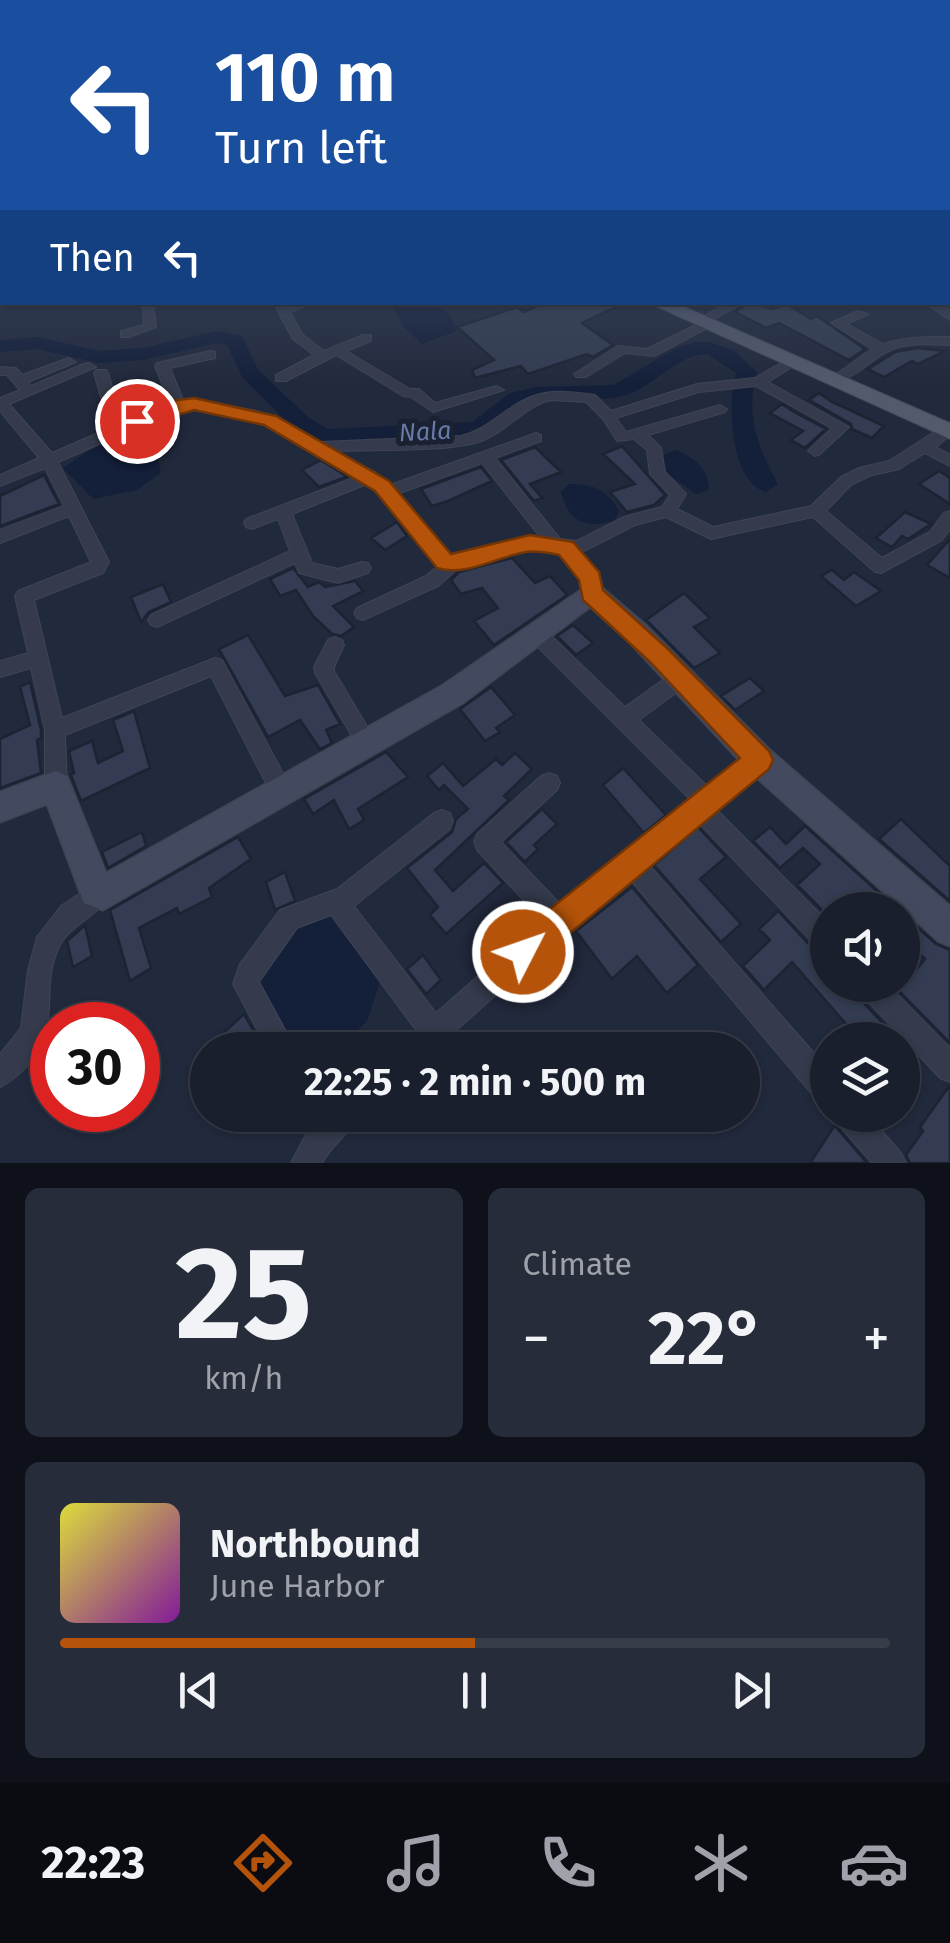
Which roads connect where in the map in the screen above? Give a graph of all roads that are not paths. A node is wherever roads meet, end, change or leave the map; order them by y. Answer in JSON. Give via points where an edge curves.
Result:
{"nodes":[{"id":1,"x":146,"y":305,"type":"edge"},
{"id":2,"x":664,"y":305,"type":"edge"},
{"id":3,"x":680,"y":305,"type":"edge"},
{"id":4,"x":734,"y":305,"type":"edge"},
{"id":5,"x":281,"y":306,"type":"edge"},
{"id":6,"x":862,"y":314,"type":"dead end"},
{"id":7,"x":708,"y":321,"type":"junction"},
{"id":8,"x":125,"y":334,"type":"dead end"},
{"id":9,"x":366,"y":338,"type":"dead end"},
{"id":10,"x":950,"y":341,"type":"edge"},
{"id":11,"x":880,"y":348,"type":"junction"},
{"id":12,"x":339,"y":352,"type":"junction"},
{"id":13,"x":210,"y":356,"type":"dead end"},
{"id":14,"x":323,"y":356,"type":"junction"},
{"id":15,"x":69,"y":362,"type":"dead end"},
{"id":16,"x":790,"y":362,"type":"junction"},
{"id":17,"x":0,"y":371,"type":"edge"},
{"id":18,"x":581,"y":374,"type":"dead end"},
{"id":19,"x":842,"y":376,"type":"junction"},
{"id":20,"x":281,"y":378,"type":"dead end"},
{"id":21,"x":751,"y":382,"type":"junction"},
{"id":22,"x":24,"y":386,"type":"junction"},
{"id":23,"x":497,"y":390,"type":"dead end"},
{"id":24,"x":0,"y":403,"type":"edge"},
{"id":25,"x":178,"y":405,"type":"junction"},
{"id":26,"x":720,"y":410,"type":"dead end"},
{"id":27,"x":608,"y":416,"type":"junction"},
{"id":28,"x":950,"y":428,"type":"edge"},
{"id":29,"x":118,"y":430,"type":"junction"},
{"id":30,"x":637,"y":434,"type":"junction"},
{"id":31,"x":536,"y":438,"type":"dead end"},
{"id":32,"x":319,"y":447,"type":"junction"},
{"id":33,"x":925,"y":447,"type":"junction"},
{"id":34,"x":815,"y":451,"type":"dead end"},
{"id":35,"x":485,"y":456,"type":"junction"},
{"id":36,"x":49,"y":460,"type":"junction"},
{"id":37,"x":950,"y":461,"type":"edge"},
{"id":38,"x":371,"y":477,"type":"junction"},
{"id":39,"x":0,"y":481,"type":"edge"},
{"id":40,"x":388,"y":492,"type":"junction"},
{"id":41,"x":74,"y":508,"type":"junction"},
{"id":42,"x":668,"y":511,"type":"junction"},
{"id":43,"x":816,"y":511,"type":"junction"},
{"id":44,"x":283,"y":512,"type":"junction"},
{"id":45,"x":950,"y":518,"type":"edge"},
{"id":46,"x":252,"y":523,"type":"dead end"},
{"id":47,"x":0,"y":537,"type":"edge"},
{"id":48,"x":562,"y":548,"type":"junction"},
{"id":49,"x":299,"y":554,"type":"junction"},
{"id":50,"x":451,"y":564,"type":"junction"},
{"id":51,"x":362,"y":568,"type":"dead end"},
{"id":52,"x":591,"y":593,"type":"junction"},
{"id":53,"x":364,"y":613,"type":"dead end"},
{"id":54,"x":158,"y":620,"type":"dead end"},
{"id":55,"x":538,"y":634,"type":"junction"},
{"id":56,"x":335,"y":646,"type":"dead end"},
{"id":57,"x":40,"y":658,"type":"junction"},
{"id":58,"x":0,"y":669,"type":"edge"},
{"id":59,"x":681,"y":678,"type":"junction"},
{"id":60,"x":625,"y":719,"type":"junction"},
{"id":61,"x":55,"y":730,"type":"junction"},
{"id":62,"x":367,"y":742,"type":"junction"},
{"id":63,"x":759,"y":760,"type":"junction"},
{"id":64,"x":549,"y":783,"type":"dead end"},
{"id":65,"x":56,"y":786,"type":"junction"},
{"id":66,"x":281,"y":790,"type":"junction"},
{"id":67,"x":702,"y":803,"type":"junction"},
{"id":68,"x":0,"y":807,"type":"edge"},
{"id":69,"x":442,"y":821,"type":"dead end"},
{"id":70,"x":630,"y":861,"type":"junction"},
{"id":71,"x":99,"y":893,"type":"junction"},
{"id":72,"x":336,"y":902,"type":"junction"},
{"id":73,"x":810,"y":920,"type":"edge"},
{"id":74,"x":559,"y":921,"type":"junction"},
{"id":75,"x":950,"y":929,"type":"edge"},
{"id":76,"x":886,"y":1002,"type":"edge"},
{"id":77,"x":273,"y":1032,"type":"edge"},
{"id":78,"x":434,"y":1032,"type":"joint"},
{"id":79,"x":950,"y":1068,"type":"edge"},
{"id":80,"x":810,"y":1070,"type":"edge"},
{"id":81,"x":0,"y":1072,"type":"edge"},
{"id":82,"x":324,"y":1132,"type":"edge"},
{"id":83,"x":864,"y":1132,"type":"edge"},
{"id":84,"x":306,"y":1163,"type":"edge"},
{"id":85,"x":891,"y":1163,"type":"edge"}],
"edges":[{"from":1,"to":8,"type":"street","via":[[150,327]]},
{"from":2,"to":7,"type":"main road"},
{"from":3,"to":7,"type":"main road"},
{"from":4,"to":7,"type":"street"},
{"from":5,"to":14,"type":"street","via":[[297,336]]},
{"from":6,"to":11,"type":"street","via":[[836,323]]},
{"from":7,"to":16,"type":"main road"},
{"from":7,"to":18,"type":"street","via":[[648,353],[624,349]]},
{"from":7,"to":19,"type":"main road"},
{"from":9,"to":12,"type":"street"},
{"from":10,"to":11,"type":"street","via":[[912,338]]},
{"from":11,"to":19,"type":"street"},
{"from":12,"to":14,"type":"street"},
{"from":12,"to":23,"type":"street","via":[[433,408]]},
{"from":13,"to":25,"type":"street","via":[[162,366]]},
{"from":14,"to":20,"type":"street"},
{"from":15,"to":22,"type":"street"},
{"from":16,"to":21,"type":"street"},
{"from":16,"to":28,"type":"main road"},
{"from":17,"to":22,"type":"street","via":[[11,371]]},
{"from":19,"to":28,"type":"main road"},
{"from":21,"to":27,"type":"street","via":[[698,388]]},
{"from":21,"to":34,"type":"street","via":[[842,428]]},
{"from":22,"to":24,"type":"street"},
{"from":22,"to":29,"type":"street","via":[[95,370]]},
{"from":24,"to":36,"type":"street"},
{"from":25,"to":29,"type":"street"},
{"from":25,"to":32,"type":"street","via":[[252,414]]},
{"from":26,"to":30,"type":"street"},
{"from":27,"to":30,"type":"street","via":[[622,438]]},
{"from":27,"to":32,"type":"street","via":[[590,398],[550,396],[481,436]]},
{"from":28,"to":33,"type":"street"},
{"from":29,"to":36,"type":"street"},
{"from":30,"to":42,"type":"street","via":[[654,448],[658,474],[678,494]]},
{"from":31,"to":35,"type":"street"},
{"from":32,"to":38,"type":"street"},
{"from":33,"to":37,"type":"street"},
{"from":33,"to":43,"type":"street","via":[[846,482]]},
{"from":35,"to":40,"type":"street"},
{"from":35,"to":48,"type":"street"},
{"from":36,"to":39,"type":"street"},
{"from":36,"to":41,"type":"street"},
{"from":38,"to":40,"type":"street"},
{"from":38,"to":44,"type":"street"},
{"from":40,"to":50,"type":"street"},
{"from":41,"to":47,"type":"street"},
{"from":41,"to":57,"type":"street","via":[[99,564],[24,596]]},
{"from":42,"to":43,"type":"street","via":[[711,532]]},
{"from":42,"to":48,"type":"street","via":[[630,521],[579,548]]},
{"from":43,"to":45,"type":"street","via":[[881,567],[936,536]]},
{"from":44,"to":46,"type":"street"},
{"from":44,"to":49,"type":"street"},
{"from":48,"to":50,"type":"street","via":[[530,543]]},
{"from":48,"to":52,"type":"street","via":[[591,578]]},
{"from":49,"to":51,"type":"street","via":[[311,570],[338,576]]},
{"from":49,"to":54,"type":"street"},
{"from":50,"to":53,"type":"street","via":[[432,581]]},
{"from":52,"to":55,"type":"street"},
{"from":52,"to":59,"type":"street"},
{"from":55,"to":60,"type":"street"},
{"from":55,"to":62,"type":"street","via":[[453,694]]},
{"from":56,"to":62,"type":"street","via":[[325,673]]},
{"from":57,"to":58,"type":"street"},
{"from":57,"to":61,"type":"street"},
{"from":59,"to":60,"type":"street"},
{"from":59,"to":63,"type":"street"},
{"from":60,"to":67,"type":"street"},
{"from":61,"to":65,"type":"street"},
{"from":61,"to":66,"type":"street","via":[[213,666]]},
{"from":62,"to":66,"type":"street"},
{"from":63,"to":67,"type":"street"},
{"from":63,"to":75,"type":"street"},
{"from":64,"to":74,"type":"street","via":[[485,842]]},
{"from":65,"to":68,"type":"street"},
{"from":65,"to":71,"type":"street"},
{"from":66,"to":71,"type":"street"},
{"from":67,"to":70,"type":"street"},
{"from":67,"to":73,"type":"street"},
{"from":69,"to":72,"type":"street"},
{"from":70,"to":74,"type":"street"},
{"from":70,"to":80,"type":"street"},
{"from":71,"to":81,"type":"street","via":[[60,924],[47,944],[38,970],[36,1023],[26,1046]]},
{"from":72,"to":77,"type":"street","via":[[283,924],[247,978]]},
{"from":72,"to":78,"type":"street"},
{"from":74,"to":78,"type":"street"},
{"from":76,"to":79,"type":"street"},
{"from":82,"to":84,"type":"street"},
{"from":83,"to":85,"type":"street"}]}
